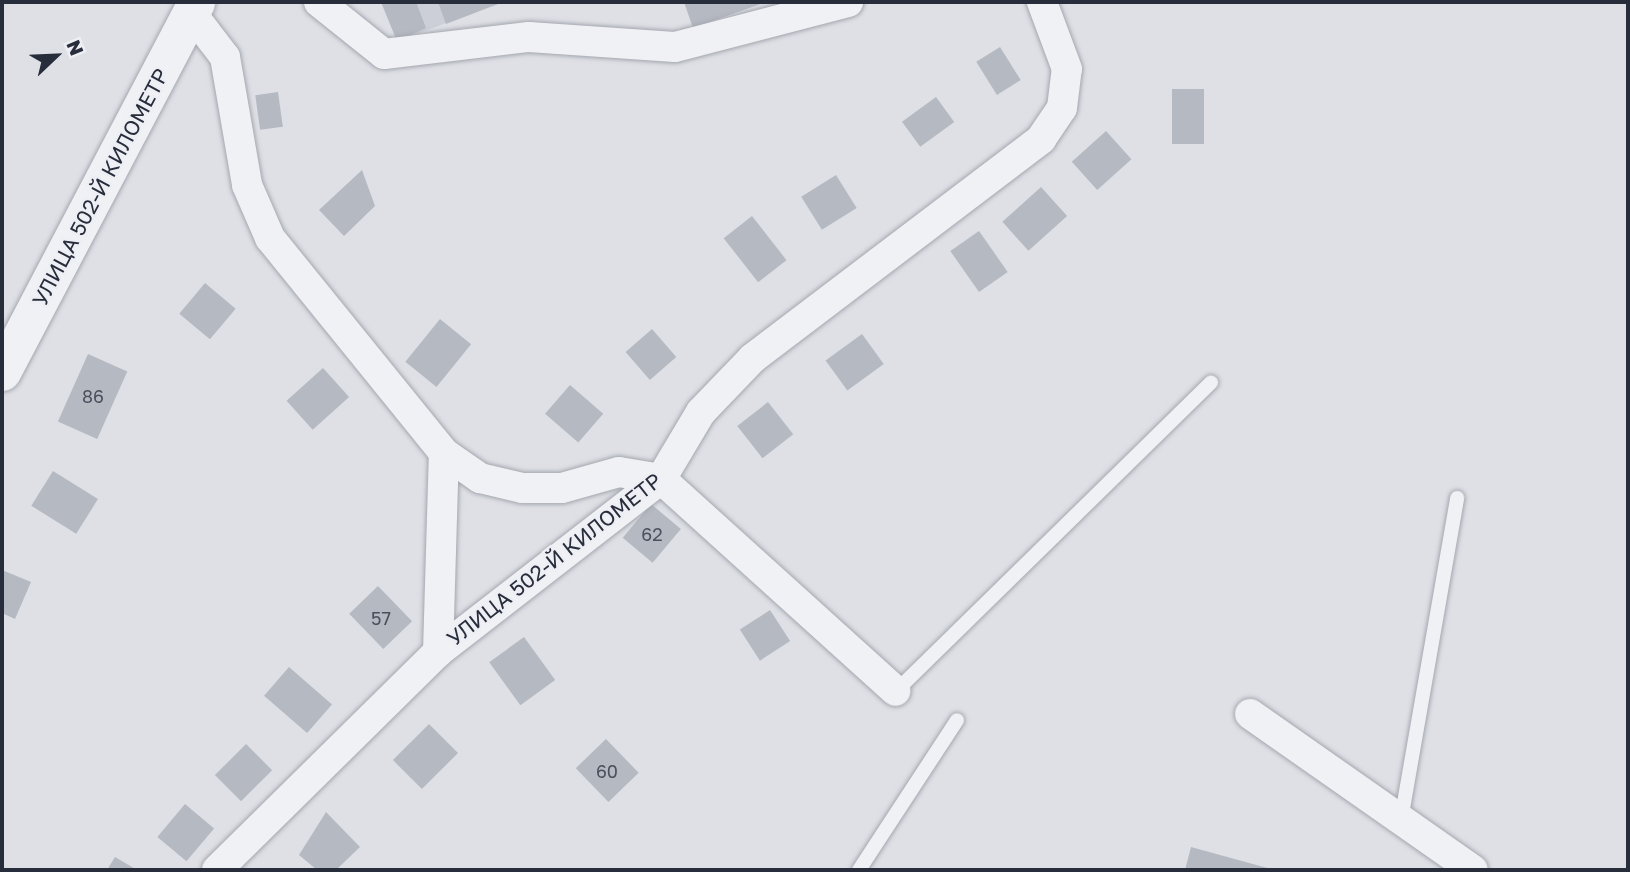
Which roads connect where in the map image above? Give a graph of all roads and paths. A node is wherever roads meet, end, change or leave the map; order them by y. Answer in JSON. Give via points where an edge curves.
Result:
{"nodes":[{"id":1,"x":319,"y":2,"type":"edge"},
{"id":2,"x":848,"y":2,"type":"edge"},
{"id":3,"x":1042,"y":2,"type":"edge"},
{"id":4,"x":194,"y":8,"type":"edge"},
{"id":5,"x":2,"y":372,"type":"edge"},
{"id":6,"x":1211,"y":383,"type":"dead end"},
{"id":7,"x":444,"y":453,"type":"junction"},
{"id":8,"x":661,"y":479,"type":"junction"},
{"id":9,"x":1457,"y":498,"type":"dead end"},
{"id":10,"x":438,"y":652,"type":"junction"},
{"id":11,"x":897,"y":691,"type":"joint"},
{"id":12,"x":1250,"y":714,"type":"dead end"},
{"id":13,"x":957,"y":720,"type":"dead end"},
{"id":14,"x":1401,"y":820,"type":"junction"},
{"id":15,"x":217,"y":870,"type":"edge"},
{"id":16,"x":859,"y":870,"type":"edge"},
{"id":17,"x":1473,"y":870,"type":"edge"}],
"edges":[{"from":1,"to":2,"type":"street","via":[[384,54],[529,37],[675,47]]},
{"from":3,"to":8,"type":"street","name":"УЛИЦА 502-Й КИЛОМЕТР","via":[[1067,69],[1062,108],[1041,139],[753,358],[701,412]]},
{"from":4,"to":5,"type":"street","name":"УЛИЦА 502-Й КИЛОМЕТР"},
{"from":4,"to":7,"type":"street","via":[[225,57],[247,185],[270,238]]},
{"from":6,"to":11,"type":"lane"},
{"from":7,"to":8,"type":"street","via":[[480,478],[522,488],[562,488],[619,472]]},
{"from":7,"to":10,"type":"street"},
{"from":8,"to":10,"type":"street","name":"УЛИЦА 502-Й КИЛОМЕТР"},
{"from":8,"to":11,"type":"street"},
{"from":9,"to":14,"type":"lane"},
{"from":10,"to":15,"type":"street","name":"УЛИЦА 502-Й КИЛОМЕТР"},
{"from":12,"to":14,"type":"street"},
{"from":13,"to":16,"type":"lane"},
{"from":14,"to":17,"type":"street"}]}
